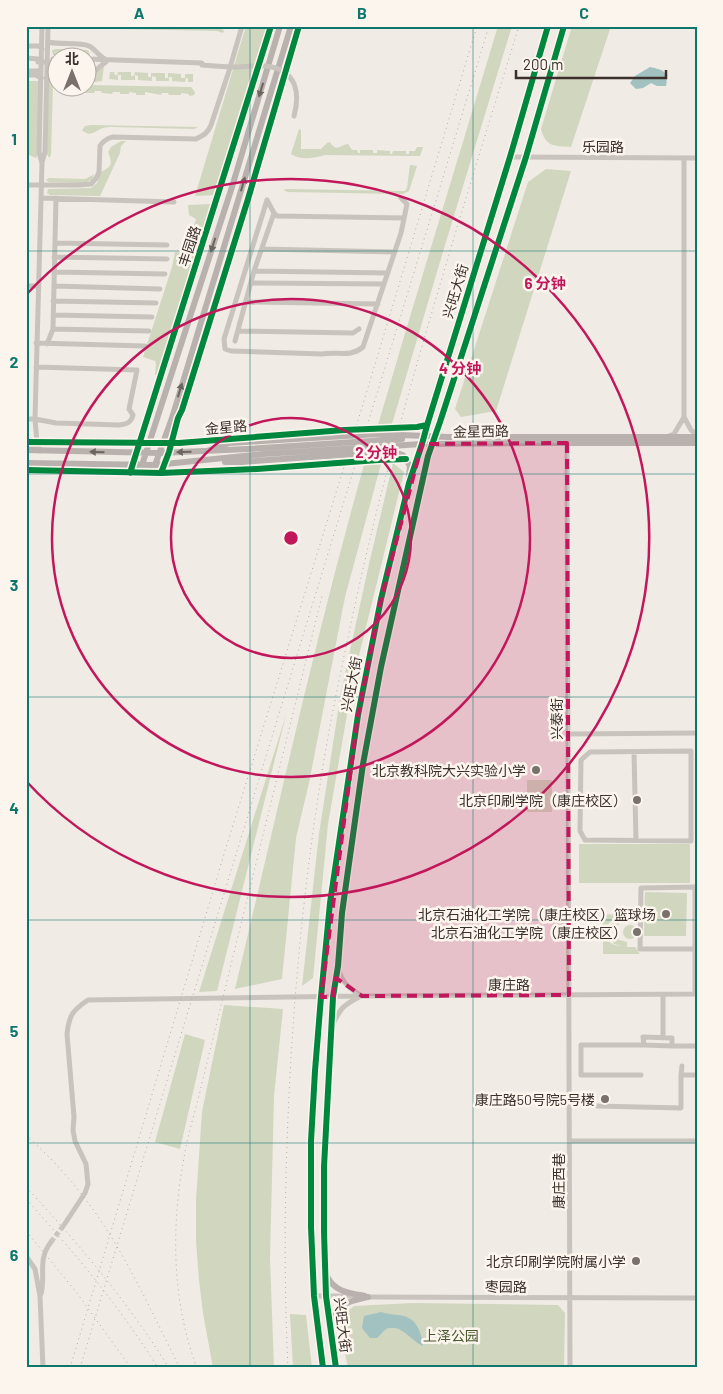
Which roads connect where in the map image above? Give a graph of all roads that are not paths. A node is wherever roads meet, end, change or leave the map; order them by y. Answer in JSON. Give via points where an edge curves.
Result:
{"nodes":[{"id":1,"x":42,"y":26,"type":"edge"},
{"id":2,"x":48,"y":26,"type":"edge"},
{"id":3,"x":242,"y":26,"type":"edge"},
{"id":4,"x":280,"y":26,"type":"edge"},
{"id":5,"x":291,"y":26,"type":"edge"},
{"id":6,"x":548,"y":26,"type":"edge"},
{"id":7,"x":564,"y":26,"type":"edge"},
{"id":8,"x":45,"y":42,"type":"junction"},
{"id":9,"x":26,"y":45,"type":"edge"},
{"id":10,"x":48,"y":48,"type":"edge"},
{"id":11,"x":48,"y":48,"type":"edge"},
{"id":12,"x":86,"y":48,"type":"edge"},
{"id":13,"x":44,"y":49,"type":"junction"},
{"id":14,"x":26,"y":60,"type":"edge"},
{"id":15,"x":48,"y":61,"type":"edge"},
{"id":16,"x":98,"y":61,"type":"edge"},
{"id":17,"x":106,"y":61,"type":"junction"},
{"id":18,"x":98,"y":67,"type":"edge"},
{"id":19,"x":44,"y":71,"type":"junction"},
{"id":20,"x":48,"y":72,"type":"edge"},
{"id":21,"x":26,"y":73,"type":"edge"},
{"id":22,"x":48,"y":76,"type":"edge"},
{"id":23,"x":43,"y":78,"type":"junction"},
{"id":24,"x":294,"y":116,"type":"dead end"},
{"id":25,"x":510,"y":157,"type":"junction"},
{"id":26,"x":526,"y":157,"type":"junction"},
{"id":27,"x":684,"y":158,"type":"junction"},
{"id":28,"x":697,"y":158,"type":"edge"},
{"id":29,"x":26,"y":185,"type":"edge"},
{"id":30,"x":40,"y":185,"type":"junction"},
{"id":31,"x":40,"y":198,"type":"junction"},
{"id":32,"x":56,"y":198,"type":"junction"},
{"id":33,"x":401,"y":198,"type":"dead end"},
{"id":34,"x":174,"y":202,"type":"dead end"},
{"id":35,"x":274,"y":213,"type":"junction"},
{"id":36,"x":404,"y":218,"type":"junction"},
{"id":37,"x":55,"y":243,"type":"junction"},
{"id":38,"x":167,"y":245,"type":"dead end"},
{"id":39,"x":262,"y":249,"type":"junction"},
{"id":40,"x":395,"y":252,"type":"junction"},
{"id":41,"x":54,"y":257,"type":"junction"},
{"id":42,"x":166,"y":260,"type":"dead end"},
{"id":43,"x":254,"y":271,"type":"junction"},
{"id":44,"x":54,"y":272,"type":"junction"},
{"id":45,"x":388,"y":273,"type":"junction"},
{"id":46,"x":165,"y":274,"type":"dead end"},
{"id":47,"x":251,"y":283,"type":"junction"},
{"id":48,"x":384,"y":284,"type":"junction"},
{"id":49,"x":26,"y":286,"type":"edge"},
{"id":50,"x":38,"y":286,"type":"junction"},
{"id":51,"x":54,"y":286,"type":"junction"},
{"id":52,"x":160,"y":289,"type":"dead end"},
{"id":53,"x":54,"y":301,"type":"junction"},
{"id":54,"x":246,"y":302,"type":"junction"},
{"id":55,"x":156,"y":303,"type":"dead end"},
{"id":56,"x":378,"y":304,"type":"junction"},
{"id":57,"x":53,"y":315,"type":"junction"},
{"id":58,"x":152,"y":317,"type":"dead end"},
{"id":59,"x":53,"y":329,"type":"junction"},
{"id":60,"x":359,"y":329,"type":"dead end"},
{"id":61,"x":149,"y":331,"type":"dead end"},
{"id":62,"x":238,"y":331,"type":"junction"},
{"id":63,"x":235,"y":341,"type":"dead end"},
{"id":64,"x":36,"y":344,"type":"junction"},
{"id":65,"x":47,"y":344,"type":"junction"},
{"id":66,"x":145,"y":346,"type":"dead end"},
{"id":67,"x":36,"y":367,"type":"junction"},
{"id":68,"x":159,"y":413,"type":"junction"},
{"id":69,"x":684,"y":417,"type":"junction"},
{"id":70,"x":26,"y":419,"type":"edge"},
{"id":71,"x":35,"y":419,"type":"junction"},
{"id":72,"x":171,"y":421,"type":"junction"},
{"id":73,"x":697,"y":436,"type":"edge"},
{"id":74,"x":424,"y":437,"type":"junction"},
{"id":75,"x":434,"y":437,"type":"junction"},
{"id":76,"x":668,"y":437,"type":"junction"},
{"id":77,"x":26,"y":443,"type":"edge"},
{"id":78,"x":567,"y":443,"type":"junction"},
{"id":79,"x":697,"y":443,"type":"edge"},
{"id":80,"x":422,"y":444,"type":"junction"},
{"id":81,"x":432,"y":444,"type":"junction"},
{"id":82,"x":401,"y":445,"type":"junction"},
{"id":83,"x":369,"y":447,"type":"junction"},
{"id":84,"x":26,"y":450,"type":"edge"},
{"id":85,"x":388,"y":450,"type":"junction"},
{"id":86,"x":40,"y":451,"type":"junction"},
{"id":87,"x":207,"y":451,"type":"joint"},
{"id":88,"x":146,"y":453,"type":"junction"},
{"id":89,"x":160,"y":453,"type":"junction"},
{"id":90,"x":194,"y":462,"type":"junction"},
{"id":91,"x":26,"y":463,"type":"edge"},
{"id":92,"x":142,"y":465,"type":"junction"},
{"id":93,"x":155,"y":465,"type":"junction"},
{"id":94,"x":26,"y":470,"type":"edge"},
{"id":95,"x":34,"y":470,"type":"dead end"},
{"id":96,"x":409,"y":483,"type":"junction"},
{"id":97,"x":697,"y":733,"type":"edge"},
{"id":98,"x":568,"y":734,"type":"junction"},
{"id":99,"x":634,"y":752,"type":"junction"},
{"id":100,"x":694,"y":796,"type":"edge"},
{"id":101,"x":636,"y":840,"type":"junction"},
{"id":102,"x":696,"y":888,"type":"edge"},
{"id":103,"x":695,"y":949,"type":"junction"},
{"id":104,"x":338,"y":966,"type":"junction"},
{"id":105,"x":696,"y":979,"type":"edge"},
{"id":106,"x":696,"y":994,"type":"edge"},
{"id":107,"x":569,"y":995,"type":"junction"},
{"id":108,"x":663,"y":995,"type":"junction"},
{"id":109,"x":362,"y":996,"type":"junction"},
{"id":110,"x":321,"y":997,"type":"junction"},
{"id":111,"x":333,"y":997,"type":"junction"},
{"id":112,"x":330,"y":1030,"type":"junction"},
{"id":113,"x":663,"y":1038,"type":"junction"},
{"id":114,"x":644,"y":1045,"type":"junction"},
{"id":115,"x":672,"y":1046,"type":"junction"},
{"id":116,"x":697,"y":1046,"type":"edge"},
{"id":117,"x":682,"y":1066,"type":"dead end"},
{"id":118,"x":641,"y":1075,"type":"dead end"},
{"id":119,"x":681,"y":1075,"type":"junction"},
{"id":120,"x":697,"y":1075,"type":"edge"},
{"id":121,"x":597,"y":1106,"type":"dead end"},
{"id":122,"x":570,"y":1141,"type":"junction"},
{"id":123,"x":697,"y":1142,"type":"edge"},
{"id":124,"x":64,"y":1225,"type":"tunnel mouth"},
{"id":125,"x":51,"y":1242,"type":"tunnel mouth"},
{"id":126,"x":26,"y":1256,"type":"edge"},
{"id":127,"x":326,"y":1273,"type":"junction"},
{"id":128,"x":40,"y":1296,"type":"junction"},
{"id":129,"x":314,"y":1296,"type":"junction"},
{"id":130,"x":326,"y":1296,"type":"junction"},
{"id":131,"x":368,"y":1296,"type":"junction"},
{"id":132,"x":570,"y":1297,"type":"junction"},
{"id":133,"x":697,"y":1298,"type":"edge"},
{"id":134,"x":331,"y":1333,"type":"junction"},
{"id":135,"x":43,"y":1368,"type":"edge"},
{"id":136,"x":323,"y":1368,"type":"edge"},
{"id":137,"x":336,"y":1368,"type":"edge"},
{"id":138,"x":570,"y":1368,"type":"edge"}],
"edges":[{"from":1,"to":8,"type":"street"},
{"from":2,"to":8,"type":"street"},
{"from":3,"to":30,"type":"street","via":[[211,126],[204,136],[196,139],[106,139],[100,146],[97,177],[91,184]]},
{"from":4,"to":68,"type":"main road","name":"丰园路","one_way":true},
{"from":72,"to":5,"type":"main road","one_way":true},
{"from":6,"to":25,"type":"main road","name":"兴旺大街"},
{"from":7,"to":26,"type":"main road","name":"兴旺大街"},
{"from":8,"to":9,"type":"street"},
{"from":8,"to":13,"type":"street"},
{"from":8,"to":17,"type":"street","via":[[86,46]]},
{"from":9,"to":13,"type":"street"},
{"from":10,"to":13,"type":"street"},
{"from":11,"to":12,"type":"street"},
{"from":13,"to":19,"type":"street"},
{"from":14,"to":15,"type":"street","bridge":true},
{"from":16,"to":17,"type":"street"},
{"from":17,"to":18,"type":"street"},
{"from":17,"to":24,"type":"street","bridge":true,"via":[[272,67],[291,78],[296,87],[298,95]]},
{"from":19,"to":20,"type":"street"},
{"from":19,"to":21,"type":"street"},
{"from":19,"to":23,"type":"street"},
{"from":21,"to":23,"type":"street"},
{"from":22,"to":23,"type":"street"},
{"from":23,"to":30,"type":"street","via":[[46,152]]},
{"from":25,"to":26,"type":"street","name":"乐园路"},
{"from":25,"to":74,"type":"main road","name":"兴旺大街"},
{"from":26,"to":27,"type":"street","name":"乐园路"},
{"from":26,"to":75,"type":"main road","name":"兴旺大街"},
{"from":27,"to":28,"type":"street","name":"乐园路"},
{"from":27,"to":69,"type":"street"},
{"from":29,"to":30,"type":"street"},
{"from":30,"to":31,"type":"street"},
{"from":31,"to":32,"type":"street"},
{"from":31,"to":50,"type":"street"},
{"from":32,"to":34,"type":"street"},
{"from":32,"to":37,"type":"street"},
{"from":33,"to":36,"type":"street","via":[[407,204]]},
{"from":35,"to":36,"type":"street","via":[[277,216]]},
{"from":35,"to":39,"type":"street"},
{"from":35,"to":56,"type":"street","via":[[267,200],[224,339],[226,349],[237,352],[352,354],[363,347]]},
{"from":36,"to":40,"type":"street"},
{"from":37,"to":38,"type":"street"},
{"from":37,"to":41,"type":"street"},
{"from":39,"to":40,"type":"street"},
{"from":39,"to":43,"type":"street"},
{"from":40,"to":45,"type":"street"},
{"from":41,"to":42,"type":"street"},
{"from":41,"to":44,"type":"street"},
{"from":43,"to":45,"type":"street"},
{"from":43,"to":47,"type":"street"},
{"from":44,"to":46,"type":"street"},
{"from":44,"to":51,"type":"street"},
{"from":45,"to":48,"type":"street"},
{"from":47,"to":48,"type":"street"},
{"from":47,"to":54,"type":"street"},
{"from":48,"to":56,"type":"street"},
{"from":49,"to":50,"type":"street"},
{"from":50,"to":64,"type":"street"},
{"from":51,"to":52,"type":"street"},
{"from":51,"to":53,"type":"street"},
{"from":53,"to":55,"type":"street"},
{"from":53,"to":57,"type":"street"},
{"from":54,"to":56,"type":"street"},
{"from":54,"to":62,"type":"street"},
{"from":57,"to":58,"type":"street"},
{"from":57,"to":59,"type":"street"},
{"from":59,"to":61,"type":"street"},
{"from":59,"to":65,"type":"street"},
{"from":60,"to":62,"type":"street","via":[[353,333]]},
{"from":62,"to":63,"type":"street"},
{"from":64,"to":65,"type":"street"},
{"from":64,"to":67,"type":"street"},
{"from":65,"to":66,"type":"street"},
{"from":67,"to":71,"type":"street"},
{"from":67,"to":71,"type":"street","via":[[137,370],[129,410],[133,415],[127,424],[56,424]]},
{"from":68,"to":72,"type":"main road","via":[[162,419]]},
{"from":68,"to":88,"type":"main road","name":"丰园路"},
{"from":69,"to":73,"type":"street"},
{"from":69,"to":76,"type":"street","via":[[674,434]]},
{"from":70,"to":71,"type":"street"},
{"from":71,"to":86,"type":"street"},
{"from":72,"to":89,"type":"main road"},
{"from":73,"to":76,"type":"main road","name":"金星西路"},
{"from":74,"to":75,"type":"main road","name":"金星西路"},
{"from":74,"to":80,"type":"main road","name":"兴旺大街"},
{"from":74,"to":87,"type":"main road","name":"金星西路","via":[[378,434],[229,444]]},
{"from":75,"to":76,"type":"main road","name":"金星西路"},
{"from":75,"to":81,"type":"main road","name":"兴旺大街"},
{"from":77,"to":86,"type":"street"},
{"from":78,"to":79,"type":"main road","name":"金星西路"},
{"from":78,"to":81,"type":"main road","name":"金星西路"},
{"from":78,"to":98,"type":"street","name":"兴泰街"},
{"from":80,"to":81,"type":"main road","name":"金星西路"},
{"from":80,"to":82,"type":"main road","name":"金星西路"},
{"from":80,"to":96,"type":"main road","name":"兴旺大街"},
{"from":81,"to":104,"type":"main road","name":"兴旺大街","via":[[381,667],[363,764],[342,913]]},
{"from":82,"to":83,"type":"main road","name":"金星西路"},
{"from":82,"to":85,"type":"main road"},
{"from":83,"to":85,"type":"main road"},
{"from":83,"to":90,"type":"main road","name":"金星西路"},
{"from":84,"to":86,"type":"main road","name":"金星路"},
{"from":85,"to":90,"type":"main road","via":[[241,462]]},
{"from":85,"to":96,"type":"main road","via":[[406,459],[410,466]]},
{"from":88,"to":86,"type":"main road","name":"金星路","one_way":true},
{"from":87,"to":89,"type":"main road","name":"金星路","one_way":true},
{"from":88,"to":89,"type":"main road","name":"金星路"},
{"from":88,"to":92,"type":"main road","name":"丰园路"},
{"from":89,"to":93,"type":"main road"},
{"from":90,"to":93,"type":"main road","name":"金星西路"},
{"from":91,"to":92,"type":"main road","name":"金星西路"},
{"from":92,"to":93,"type":"main road","name":"金星西路"},
{"from":94,"to":95,"type":"street"},
{"from":96,"to":110,"type":"main road","name":"兴旺大街","via":[[358,715],[330,903]]},
{"from":97,"to":98,"type":"street"},
{"from":98,"to":107,"type":"street","name":"兴泰街"},
{"from":99,"to":100,"type":"street","via":[[691,752]]},
{"from":99,"to":101,"type":"street"},
{"from":99,"to":101,"type":"street","via":[[590,752],[581,760],[580,831],[585,840]]},
{"from":100,"to":101,"type":"street","via":[[691,841]]},
{"from":102,"to":103,"type":"street"},
{"from":102,"to":103,"type":"street","via":[[641,888],[640,924],[640,949]]},
{"from":103,"to":105,"type":"street"},
{"from":104,"to":109,"type":"street","via":[[345,985]]},
{"from":104,"to":111,"type":"main road","name":"兴旺大街"},
{"from":105,"to":106,"type":"street"},
{"from":106,"to":108,"type":"street","name":"康庄路"},
{"from":107,"to":108,"type":"street","name":"康庄路"},
{"from":107,"to":109,"type":"street","name":"康庄路"},
{"from":107,"to":122,"type":"street","name":"康庄西巷"},
{"from":108,"to":113,"type":"street"},
{"from":109,"to":111,"type":"street","name":"康庄路"},
{"from":109,"to":112,"type":"street","via":[[341,1008]]},
{"from":110,"to":111,"type":"street","name":"康庄路"},
{"from":110,"to":124,"type":"street","name":"康庄路","via":[[88,1000],[78,1007],[69,1020],[67,1034],[73,1130],[86,1164],[88,1184]]},
{"from":110,"to":129,"type":"main road","name":"兴旺大街","via":[[311,1141]]},
{"from":111,"to":112,"type":"main road","name":"兴旺大街"},
{"from":112,"to":127,"type":"main road","name":"兴旺大街","via":[[324,1167]]},
{"from":113,"to":114,"type":"street","via":[[643,1038]]},
{"from":113,"to":115,"type":"street","via":[[672,1038]]},
{"from":114,"to":115,"type":"street"},
{"from":114,"to":118,"type":"street","via":[[581,1045],[581,1075]]},
{"from":115,"to":116,"type":"street"},
{"from":117,"to":119,"type":"street"},
{"from":119,"to":120,"type":"street"},
{"from":119,"to":121,"type":"street","via":[[681,1108]]},
{"from":122,"to":123,"type":"street"},
{"from":122,"to":132,"type":"street","name":"康庄西巷"},
{"from":125,"to":128,"type":"street","via":[[42,1261]]},
{"from":126,"to":128,"type":"street","via":[[36,1269]]},
{"from":127,"to":130,"type":"main road","name":"兴旺大街"},
{"from":127,"to":131,"type":"main road","via":[[331,1284],[342,1291]]},
{"from":128,"to":135,"type":"street"},
{"from":129,"to":130,"type":"street","name":"枣园路"},
{"from":129,"to":136,"type":"main road","name":"兴旺大街"},
{"from":130,"to":131,"type":"street","name":"枣园路"},
{"from":130,"to":134,"type":"main road","name":"兴旺大街"},
{"from":131,"to":132,"type":"street","name":"枣园路"},
{"from":131,"to":134,"type":"main road","via":[[342,1305],[336,1311]]},
{"from":132,"to":133,"type":"street","name":"枣园路"},
{"from":132,"to":138,"type":"street","name":"康庄西巷"},
{"from":134,"to":137,"type":"main road","name":"兴旺大街"}]}
